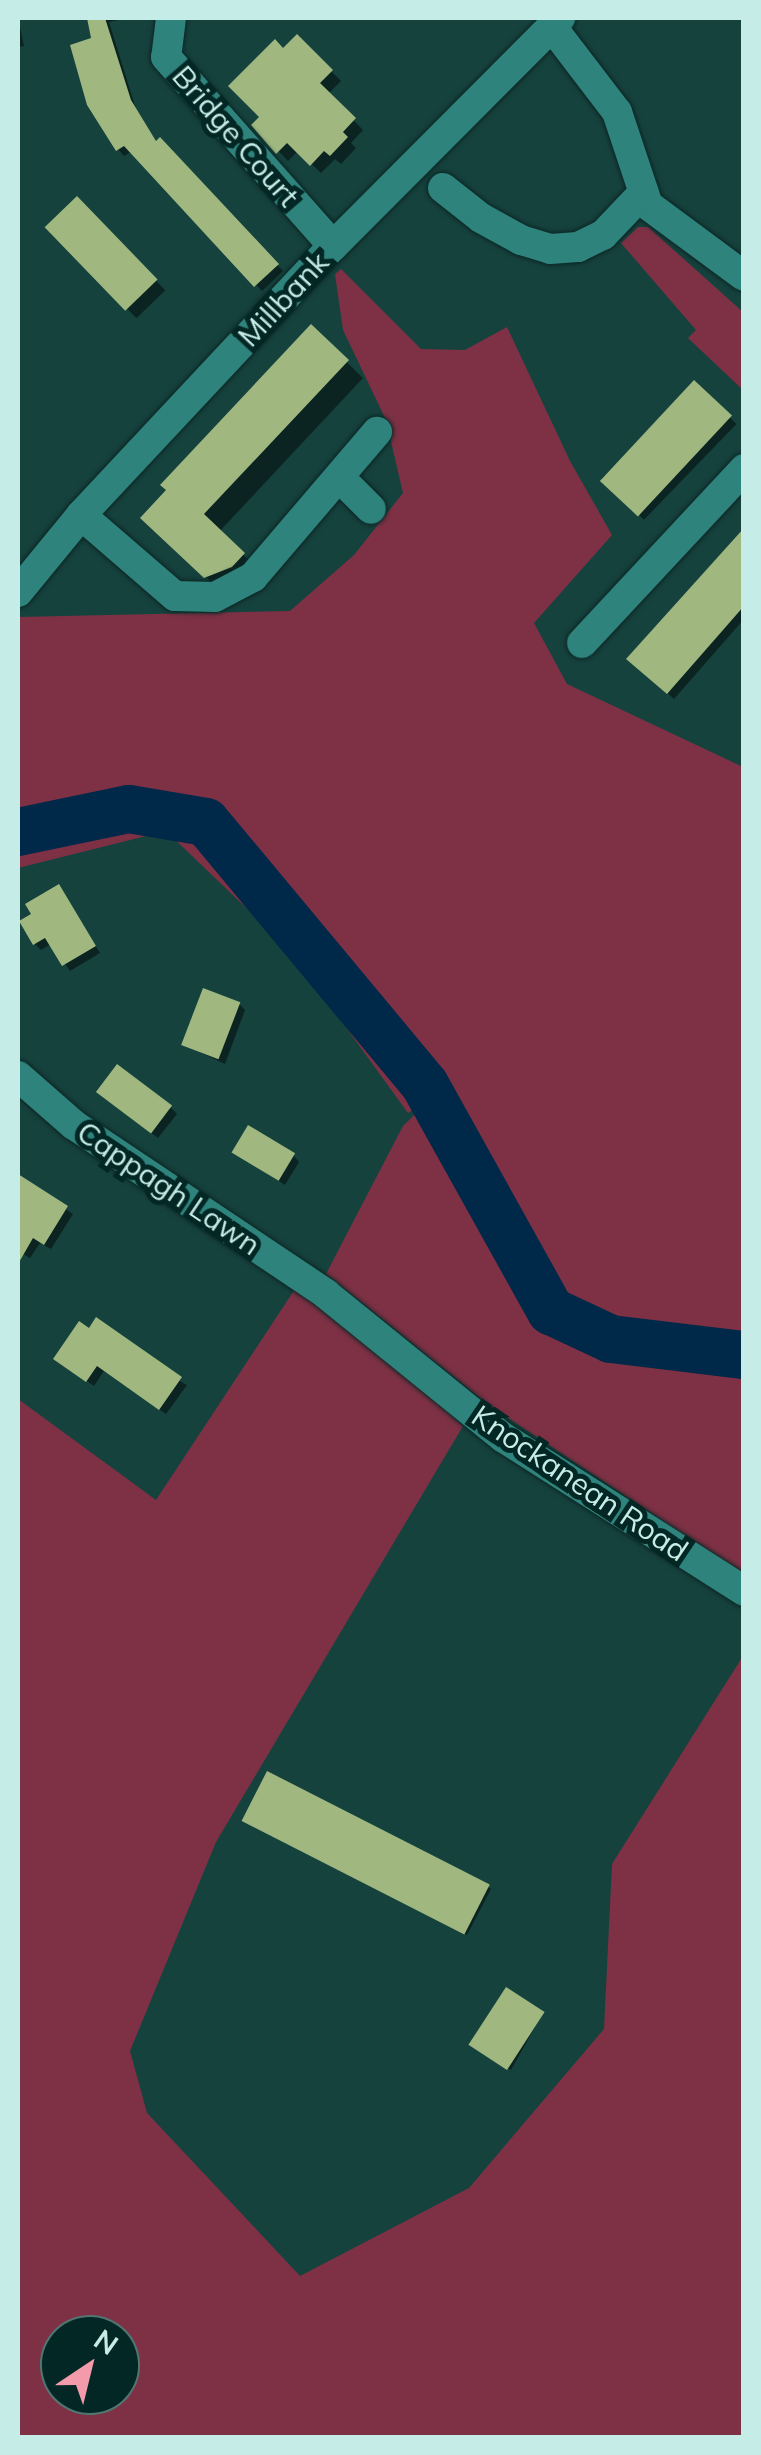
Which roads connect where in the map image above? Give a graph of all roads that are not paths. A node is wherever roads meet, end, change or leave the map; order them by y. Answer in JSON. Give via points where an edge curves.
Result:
{"nodes":[{"id":1,"x":171,"y":18,"type":"edge"},
{"id":2,"x":556,"y":22,"type":"edge"},
{"id":3,"x":443,"y":188,"type":"dead end"},
{"id":4,"x":644,"y":192,"type":"junction"},
{"id":5,"x":332,"y":246,"type":"junction"},
{"id":6,"x":744,"y":276,"type":"edge"},
{"id":7,"x":377,"y":432,"type":"dead end"},
{"id":8,"x":744,"y":469,"type":"edge"},
{"id":9,"x":339,"y":477,"type":"junction"},
{"id":10,"x":372,"y":509,"type":"dead end"},
{"id":11,"x":81,"y":515,"type":"junction"},
{"id":12,"x":18,"y":592,"type":"edge"},
{"id":13,"x":582,"y":643,"type":"dead end"},
{"id":14,"x":18,"y":1076,"type":"edge"},
{"id":15,"x":326,"y":1294,"type":"joint"},
{"id":16,"x":744,"y":1591,"type":"edge"}],
"edges":[{"from":1,"to":5,"type":"street","name":"Bridge Court","via":[[166,57]]},
{"from":2,"to":4,"type":"street","via":[[617,112]]},
{"from":2,"to":5,"type":"street","name":"Millbank"},
{"from":3,"to":4,"type":"street","via":[[494,226],[550,249],[578,247],[603,235]]},
{"from":4,"to":6,"type":"street","via":[[648,205]]},
{"from":5,"to":11,"type":"street","name":"Millbank"},
{"from":7,"to":9,"type":"street"},
{"from":8,"to":13,"type":"street"},
{"from":9,"to":10,"type":"street"},
{"from":9,"to":11,"type":"street","via":[[253,576],[215,597],[175,596]]},
{"from":11,"to":12,"type":"street","name":"Millbank"},
{"from":14,"to":15,"type":"street","name":"Cappagh Lawn","via":[[74,1125]]},
{"from":15,"to":16,"type":"street","name":"Knockanean Road","via":[[504,1438]]}]}
